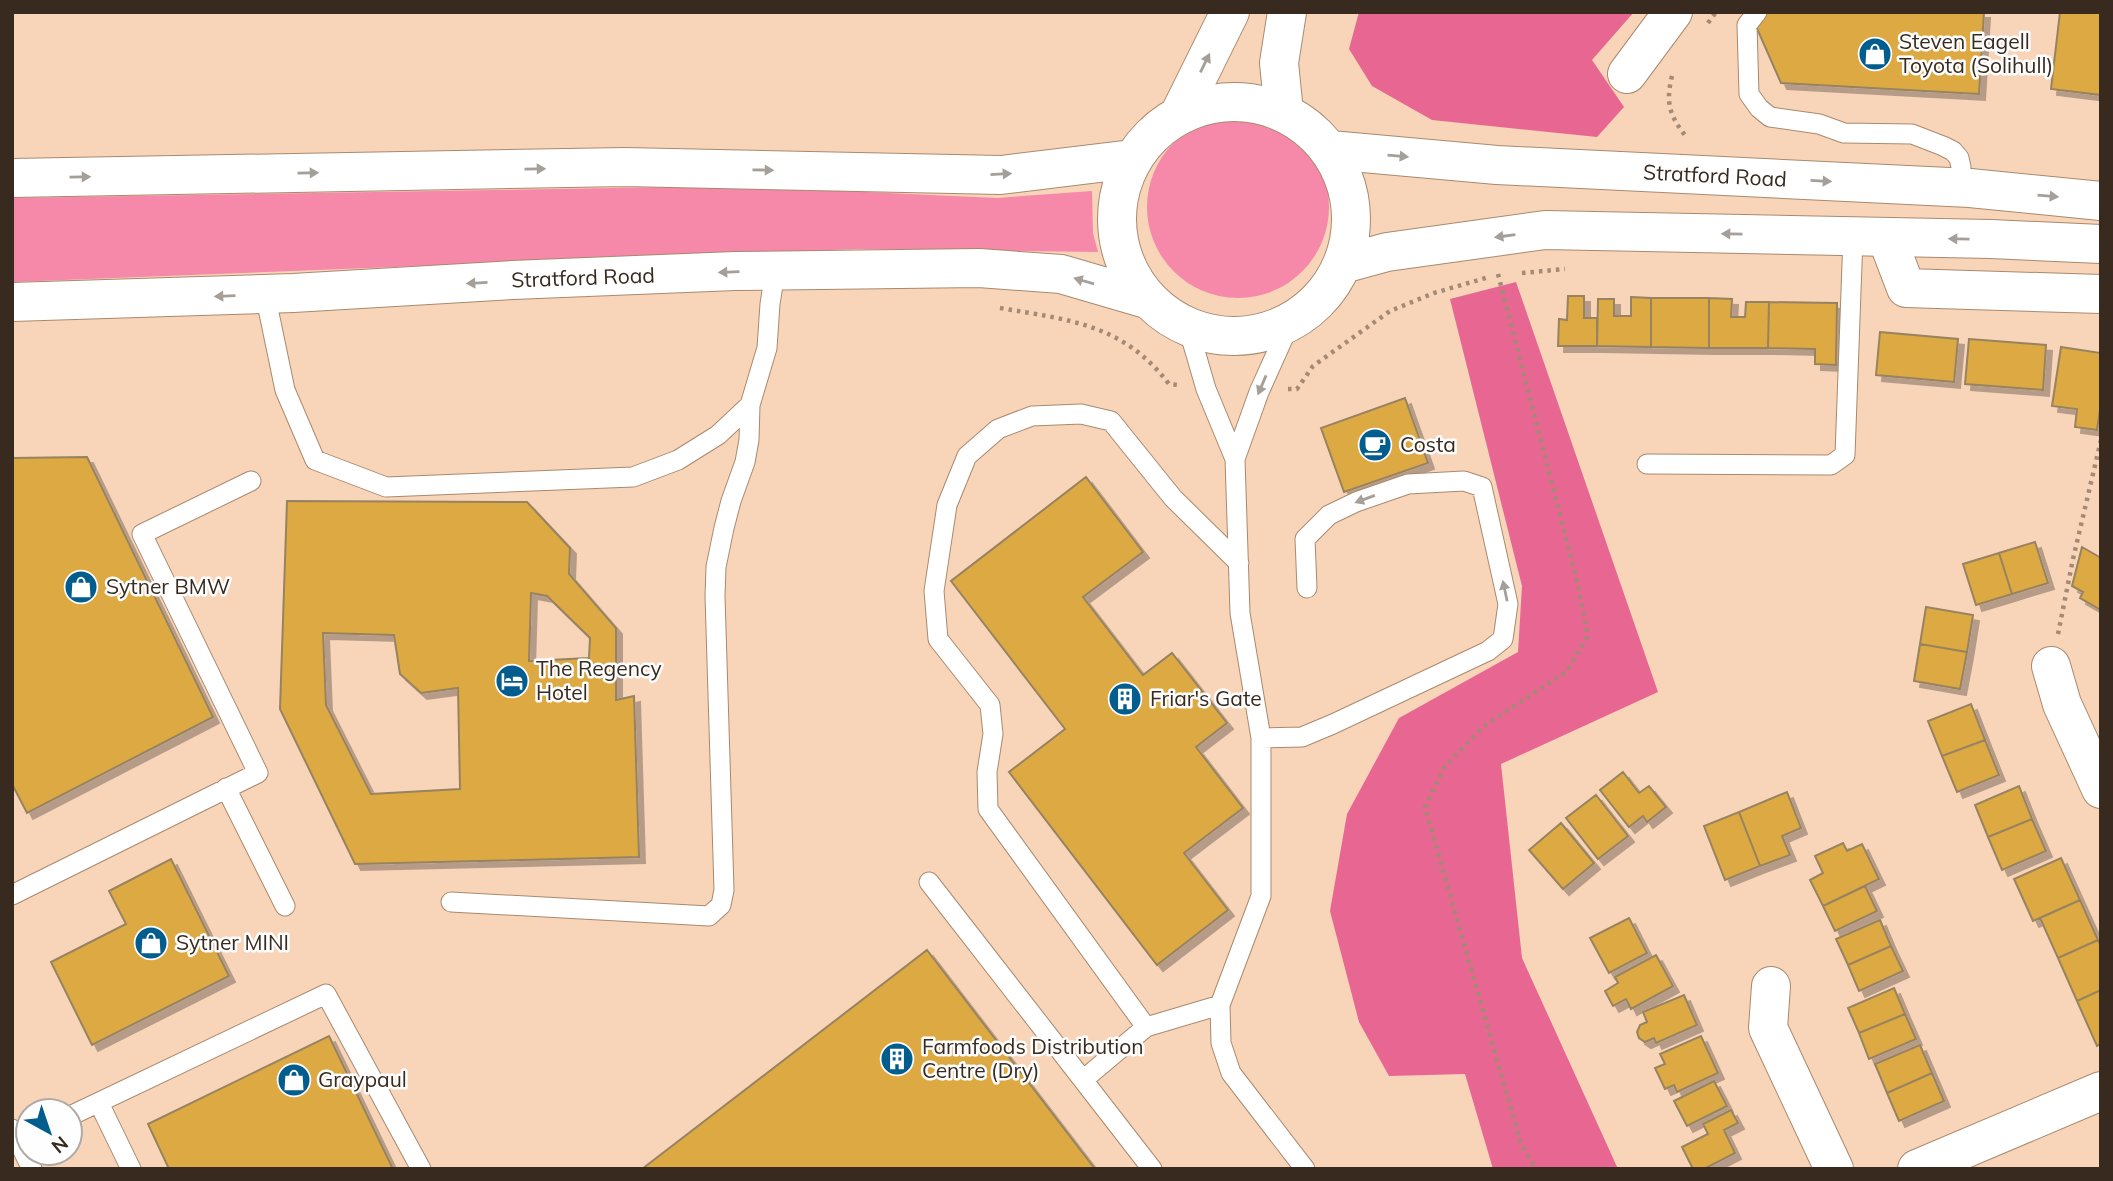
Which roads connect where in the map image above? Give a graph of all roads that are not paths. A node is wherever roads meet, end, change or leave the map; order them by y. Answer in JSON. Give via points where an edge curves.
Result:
{"nodes":[{"id":1,"x":1230,"y":12,"type":"edge"},
{"id":2,"x":1287,"y":12,"type":"edge"},
{"id":3,"x":1757,"y":12,"type":"edge"},
{"id":4,"x":1687,"y":22,"type":"edge"},
{"id":5,"x":1627,"y":74,"type":"dead end"},
{"id":6,"x":1284,"y":112,"type":"junction"},
{"id":7,"x":1179,"y":115,"type":"junction"},
{"id":8,"x":1330,"y":150,"type":"junction"},
{"id":9,"x":1132,"y":159,"type":"junction"},
{"id":10,"x":12,"y":178,"type":"edge"},
{"id":11,"x":1959,"y":188,"type":"junction"},
{"id":12,"x":2101,"y":201,"type":"edge"},
{"id":13,"x":1870,"y":237,"type":"junction"},
{"id":14,"x":2101,"y":244,"type":"edge"},
{"id":15,"x":1343,"y":264,"type":"junction"},
{"id":16,"x":775,"y":272,"type":"junction"},
{"id":17,"x":265,"y":294,"type":"junction"},
{"id":18,"x":2101,"y":294,"type":"edge"},
{"id":19,"x":1150,"y":300,"type":"junction"},
{"id":20,"x":12,"y":302,"type":"edge"},
{"id":21,"x":1290,"y":323,"type":"junction"},
{"id":22,"x":1188,"y":327,"type":"junction"},
{"id":23,"x":750,"y":405,"type":"junction"},
{"id":24,"x":1235,"y":459,"type":"junction"},
{"id":25,"x":1647,"y":464,"type":"dead end"},
{"id":26,"x":251,"y":481,"type":"dead end"},
{"id":27,"x":1238,"y":564,"type":"junction"},
{"id":28,"x":1307,"y":588,"type":"dead end"},
{"id":29,"x":2051,"y":666,"type":"road end"},
{"id":30,"x":1261,"y":738,"type":"junction"},
{"id":31,"x":226,"y":788,"type":"junction"},
{"id":32,"x":2101,"y":789,"type":"edge"},
{"id":33,"x":929,"y":883,"type":"dead end"},
{"id":34,"x":12,"y":895,"type":"edge"},
{"id":35,"x":451,"y":902,"type":"dead end"},
{"id":36,"x":285,"y":906,"type":"dead end"},
{"id":37,"x":1771,"y":986,"type":"dead end"},
{"id":38,"x":1220,"y":1006,"type":"junction"},
{"id":39,"x":1146,"y":1027,"type":"junction"},
{"id":40,"x":1083,"y":1080,"type":"junction"},
{"id":41,"x":2101,"y":1091,"type":"edge"},
{"id":42,"x":99,"y":1103,"type":"junction"},
{"id":43,"x":84,"y":1110,"type":"edge"},
{"id":44,"x":131,"y":1169,"type":"edge"},
{"id":45,"x":421,"y":1169,"type":"edge"},
{"id":46,"x":1152,"y":1169,"type":"edge"},
{"id":47,"x":1305,"y":1169,"type":"edge"},
{"id":48,"x":1834,"y":1169,"type":"edge"},
{"id":49,"x":1917,"y":1169,"type":"edge"}],
"edges":[{"from":7,"to":1,"type":"main road","one_way":true},
{"from":2,"to":6,"type":"main road","via":[[1279,63]]},
{"from":3,"to":11,"type":"lane","via":[[1748,25],[1749,94],[1759,108],[1770,117],[1819,124],[1844,133],[1912,134],[1943,146],[1959,158]]},
{"from":4,"to":5,"type":"main road"},
{"from":6,"to":7,"type":"main road","via":[[1250,102],[1213,103]]},
{"from":6,"to":8,"type":"main road","via":[[1310,128]]},
{"from":7,"to":9,"type":"main road","via":[[1157,130]]},
{"from":8,"to":11,"type":"main road","name":"Stratford Road","one_way":true,"via":[[1497,165]]},
{"from":8,"to":15,"type":"main road","via":[[1345,177],[1351,205],[1351,235]]},
{"from":10,"to":9,"type":"main road","one_way":true,"via":[[625,167],[1001,175]]},
{"from":9,"to":19,"type":"main road","via":[[1118,202],[1117,232],[1129,272]]},
{"from":11,"to":12,"type":"main road","name":"Stratford Road","one_way":true},
{"from":14,"to":13,"type":"main road","one_way":true},
{"from":13,"to":15,"type":"main road","one_way":true,"via":[[1545,230],[1387,252]]},
{"from":13,"to":18,"type":"main road","via":[[1906,288]]},
{"from":13,"to":25,"type":"lane","via":[[1845,455],[1830,465]]},
{"from":15,"to":21,"type":"main road","via":[[1320,300]]},
{"from":16,"to":17,"type":"main road","name":"Stratford Road","one_way":true},
{"from":19,"to":16,"type":"main road","name":"Stratford Road","one_way":true,"via":[[1061,274],[979,268]]},
{"from":16,"to":23,"type":"lane","via":[[768,348]]},
{"from":17,"to":20,"type":"main road","name":"Stratford Road","one_way":true},
{"from":17,"to":23,"type":"lane","via":[[285,390],[315,460],[386,486],[633,477],[678,460],[718,435]]},
{"from":19,"to":22,"type":"main road"},
{"from":21,"to":22,"type":"main road","via":[[1254,335],[1220,336]]},
{"from":21,"to":24,"type":"lane","one_way":true},
{"from":22,"to":24,"type":"lane","via":[[1206,389]]},
{"from":23,"to":35,"type":"lane","via":[[745,462],[716,567],[721,905],[709,916]]},
{"from":24,"to":27,"type":"lane"},
{"from":26,"to":31,"type":"lane","via":[[142,534],[258,773]]},
{"from":27,"to":30,"type":"lane","via":[[1240,613]]},
{"from":27,"to":39,"type":"lane","via":[[1172,498],[1111,421],[1081,414],[1032,416],[998,429],[967,456],[947,505],[934,591],[938,639],[990,705],[993,734],[988,808]]},
{"from":30,"to":28,"type":"lane","one_way":true,"via":[[1302,737],[1488,651],[1503,639],[1508,604],[1482,487],[1464,481],[1408,484],[1329,515],[1305,539]]},
{"from":29,"to":32,"type":"main road","via":[[2062,704]]},
{"from":30,"to":38,"type":"lane","via":[[1261,896]]},
{"from":31,"to":34,"type":"lane"},
{"from":31,"to":36,"type":"lane"},
{"from":33,"to":40,"type":"lane"},
{"from":37,"to":48,"type":"main road","via":[[1768,1028]]},
{"from":38,"to":39,"type":"lane"},
{"from":38,"to":47,"type":"lane","via":[[1221,1044],[1231,1073]]},
{"from":39,"to":40,"type":"lane"},
{"from":40,"to":46,"type":"lane"},
{"from":41,"to":49,"type":"main road"},
{"from":42,"to":43,"type":"lane"},
{"from":42,"to":44,"type":"lane"},
{"from":42,"to":45,"type":"lane","via":[[326,994]]}]}
